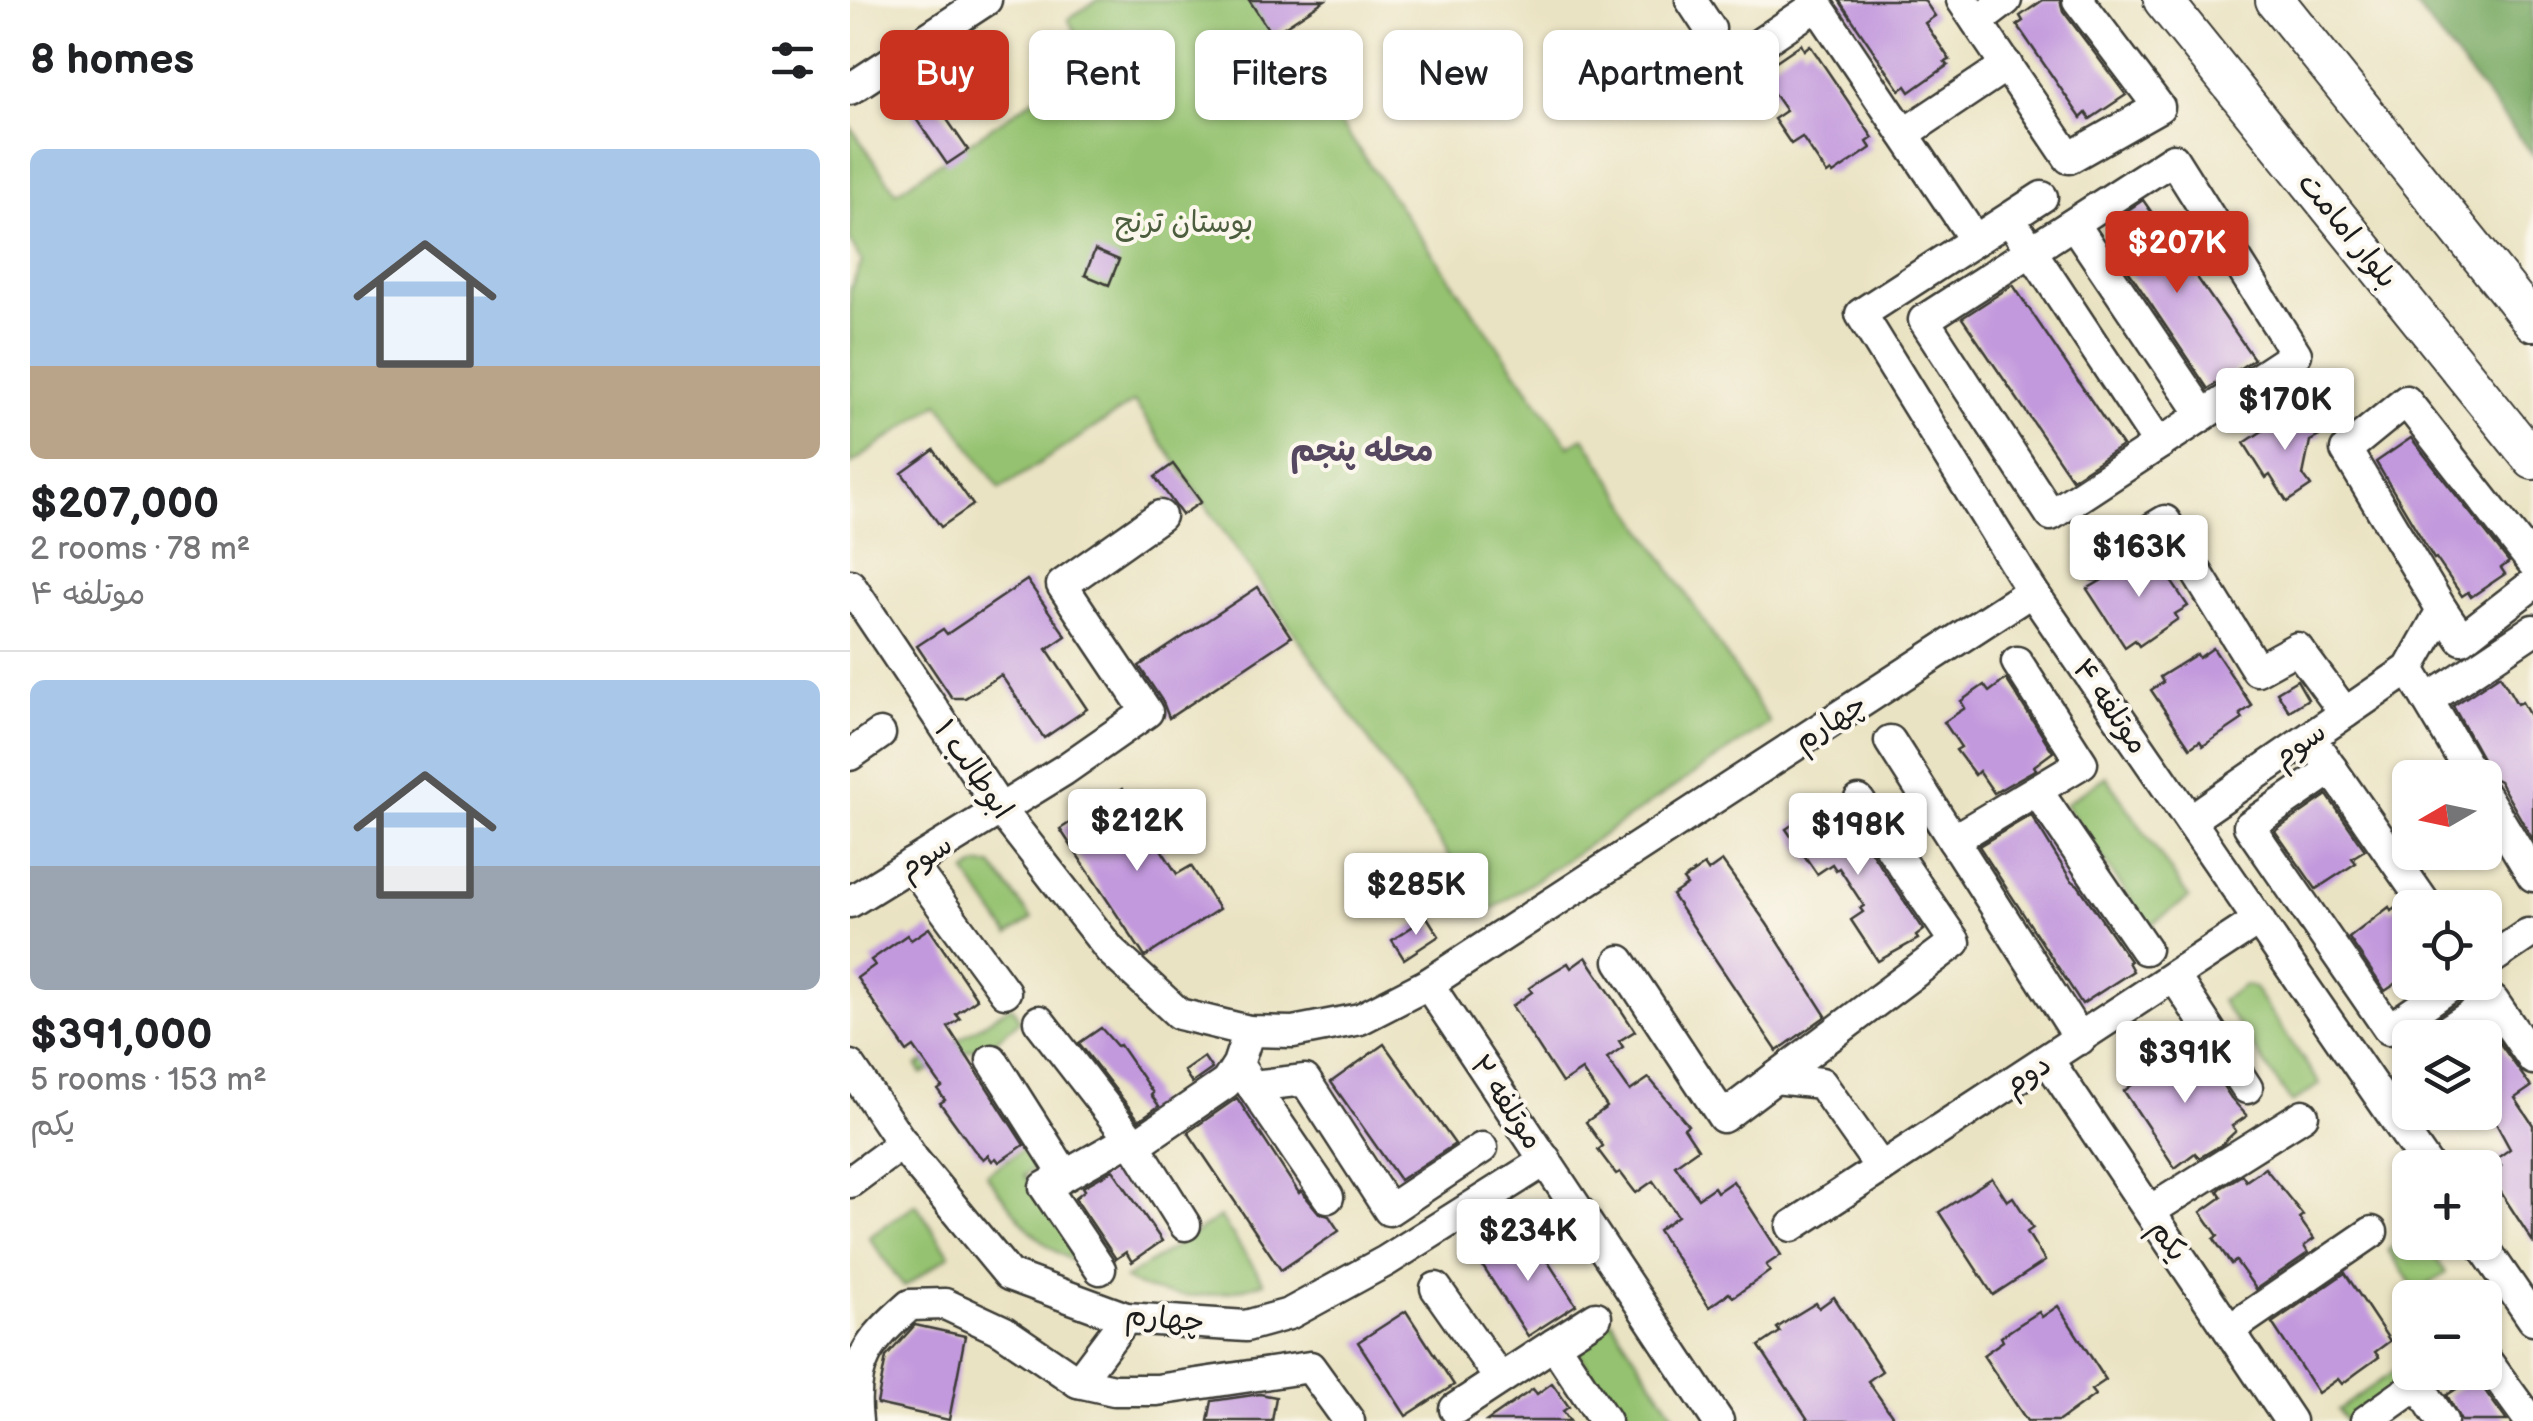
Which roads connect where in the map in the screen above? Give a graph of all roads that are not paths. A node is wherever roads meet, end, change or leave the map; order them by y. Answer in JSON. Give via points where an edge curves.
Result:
{"nodes":[{"id":1,"x":986,"y":0,"type":"edge"},
{"id":2,"x":2006,"y":0,"type":"edge"},
{"id":3,"x":2078,"y":0,"type":"edge"},
{"id":4,"x":2163,"y":0,"type":"edge"},
{"id":5,"x":2275,"y":0,"type":"edge"},
{"id":6,"x":1970,"y":11,"type":"edge"},
{"id":7,"x":1779,"y":31,"type":"edge"},
{"id":8,"x":2006,"y":65,"type":"junction"},
{"id":9,"x":850,"y":88,"type":"edge"},
{"id":10,"x":1904,"y":134,"type":"junction"},
{"id":11,"x":2042,"y":197,"type":"dead end"},
{"id":12,"x":2008,"y":218,"type":"junction"},
{"id":13,"x":2074,"y":224,"type":"junction"},
{"id":14,"x":1975,"y":240,"type":"junction"},
{"id":15,"x":2032,"y":251,"type":"junction"},
{"id":16,"x":2533,"y":322,"type":"edge"},
{"id":17,"x":2203,"y":415,"type":"junction"},
{"id":18,"x":2159,"y":444,"type":"junction"},
{"id":19,"x":2533,"y":460,"type":"edge"},
{"id":20,"x":1160,"y":516,"type":"dead end"},
{"id":21,"x":2094,"y":564,"type":"dead end"},
{"id":22,"x":2533,"y":564,"type":"edge"},
{"id":23,"x":2533,"y":584,"type":"edge"},
{"id":24,"x":850,"y":585,"type":"edge"},
{"id":25,"x":2032,"y":591,"type":"junction"},
{"id":26,"x":2442,"y":610,"type":"junction"},
{"id":27,"x":2529,"y":640,"type":"edge"},
{"id":28,"x":2017,"y":662,"type":"dead end"},
{"id":29,"x":2409,"y":669,"type":"junction"},
{"id":30,"x":2428,"y":700,"type":"junction"},
{"id":31,"x":2345,"y":713,"type":"junction"},
{"id":32,"x":880,"y":734,"type":"dead end"},
{"id":33,"x":2310,"y":737,"type":"junction"},
{"id":34,"x":1890,"y":742,"type":"dead end"},
{"id":35,"x":850,"y":754,"type":"edge"},
{"id":36,"x":2463,"y":760,"type":"edge"},
{"id":37,"x":2332,"y":769,"type":"junction"},
{"id":38,"x":2036,"y":791,"type":"junction"},
{"id":39,"x":1859,"y":800,"type":"dead end"},
{"id":40,"x":1000,"y":809,"type":"junction"},
{"id":41,"x":2190,"y":820,"type":"junction"},
{"id":42,"x":2502,"y":824,"type":"edge"},
{"id":43,"x":1953,"y":840,"type":"junction"},
{"id":44,"x":912,"y":864,"type":"junction"},
{"id":45,"x":2533,"y":876,"type":"edge"},
{"id":46,"x":2416,"y":890,"type":"edge"},
{"id":47,"x":850,"y":902,"type":"edge"},
{"id":48,"x":2259,"y":920,"type":"junction"},
{"id":49,"x":2528,"y":934,"type":"dead end"},
{"id":50,"x":2145,"y":948,"type":"dead end"},
{"id":51,"x":2502,"y":952,"type":"edge"},
{"id":52,"x":1620,"y":961,"type":"dead end"},
{"id":53,"x":2174,"y":976,"type":"junction"},
{"id":54,"x":1428,"y":984,"type":"junction"},
{"id":55,"x":1005,"y":992,"type":"dead end"},
{"id":56,"x":2430,"y":1000,"type":"edge"},
{"id":57,"x":1039,"y":1020,"type":"dead end"},
{"id":58,"x":2464,"y":1020,"type":"edge"},
{"id":59,"x":1249,"y":1032,"type":"junction"},
{"id":60,"x":2080,"y":1039,"type":"junction"},
{"id":61,"x":2533,"y":1058,"type":"edge"},
{"id":62,"x":992,"y":1060,"type":"dead end"},
{"id":63,"x":2048,"y":1060,"type":"junction"},
{"id":64,"x":850,"y":1066,"type":"edge"},
{"id":65,"x":1245,"y":1075,"type":"junction"},
{"id":66,"x":1776,"y":1078,"type":"junction"},
{"id":67,"x":2247,"y":1088,"type":"dead end"},
{"id":68,"x":2303,"y":1116,"type":"dead end"},
{"id":69,"x":1132,"y":1142,"type":"junction"},
{"id":70,"x":903,"y":1144,"type":"junction"},
{"id":71,"x":1482,"y":1148,"type":"dead end"},
{"id":72,"x":2417,"y":1150,"type":"edge"},
{"id":73,"x":1546,"y":1160,"type":"junction"},
{"id":74,"x":1881,"y":1168,"type":"junction"},
{"id":75,"x":1065,"y":1175,"type":"junction"},
{"id":76,"x":850,"y":1182,"type":"edge"},
{"id":77,"x":1328,"y":1197,"type":"dead end"},
{"id":78,"x":2150,"y":1211,"type":"junction"},
{"id":79,"x":1185,"y":1225,"type":"dead end"},
{"id":80,"x":1792,"y":1226,"type":"dead end"},
{"id":81,"x":2372,"y":1232,"type":"dead end"},
{"id":82,"x":2492,"y":1260,"type":"edge"},
{"id":83,"x":1100,"y":1268,"type":"dead end"},
{"id":84,"x":1436,"y":1288,"type":"dead end"},
{"id":85,"x":1596,"y":1317,"type":"dead end"},
{"id":86,"x":1126,"y":1318,"type":"junction"},
{"id":87,"x":2533,"y":1319,"type":"edge"},
{"id":88,"x":2229,"y":1330,"type":"junction"},
{"id":89,"x":1554,"y":1344,"type":"junction"},
{"id":90,"x":1500,"y":1380,"type":"junction"},
{"id":91,"x":1078,"y":1382,"type":"junction"},
{"id":92,"x":2502,"y":1382,"type":"edge"},
{"id":93,"x":2410,"y":1390,"type":"edge"},
{"id":94,"x":2431,"y":1390,"type":"edge"},
{"id":95,"x":1455,"y":1409,"type":"dead end"},
{"id":96,"x":857,"y":1421,"type":"edge"},
{"id":97,"x":1349,"y":1421,"type":"edge"},
{"id":98,"x":1606,"y":1421,"type":"edge"},
{"id":99,"x":1718,"y":1421,"type":"edge"},
{"id":100,"x":2290,"y":1421,"type":"edge"},
{"id":101,"x":2366,"y":1421,"type":"edge"},
{"id":102,"x":2442,"y":1421,"type":"edge"},
{"id":103,"x":2530,"y":1421,"type":"edge"}],
"edges":[{"from":1,"to":9,"type":"street"},
{"from":2,"to":6,"type":"street"},
{"from":3,"to":8,"type":"street","via":[[2159,107],[2069,158]]},
{"from":4,"to":19,"type":"main road","name":"بلوار امامت"},
{"from":5,"to":16,"type":"main road"},
{"from":6,"to":8,"type":"street"},
{"from":7,"to":10,"type":"street","via":[[1817,5]]},
{"from":8,"to":10,"type":"street"},
{"from":10,"to":14,"type":"street"},
{"from":11,"to":12,"type":"street","name":"موتلفه ۴"},
{"from":12,"to":14,"type":"street","name":"موتلفه ۴"},
{"from":12,"to":15,"type":"street"},
{"from":13,"to":15,"type":"street"},
{"from":13,"to":17,"type":"street"},
{"from":13,"to":17,"type":"street","via":[[2173,160],[2296,354]]},
{"from":14,"to":25,"type":"street","name":"موتلفه ۴","via":[[1861,314]]},
{"from":15,"to":18,"type":"street"},
{"from":15,"to":18,"type":"street","via":[[1924,320],[2052,515]]},
{"from":17,"to":18,"type":"street"},
{"from":20,"to":40,"type":"street","name":"سوم","via":[[1062,585],[1147,712]]},
{"from":21,"to":31,"type":"street","via":[[2165,522],[2256,670],[2297,648]]},
{"from":22,"to":26,"type":"street","via":[[2406,401],[2346,450]]},
{"from":23,"to":26,"type":"street","via":[[2462,639]]},
{"from":24,"to":40,"type":"street","name":"ابوطالب ۱"},
{"from":25,"to":41,"type":"street","name":"موتلفه ۴"},
{"from":25,"to":54,"type":"street","name":"چهارم"},
{"from":26,"to":29,"type":"street"},
{"from":27,"to":30,"type":"street"},
{"from":28,"to":38,"type":"street","via":[[2082,764]]},
{"from":29,"to":30,"type":"street"},
{"from":29,"to":31,"type":"street","name":"سوم"},
{"from":30,"to":36,"type":"street"},
{"from":31,"to":33,"type":"street","name":"سوم"},
{"from":32,"to":35,"type":"street"},
{"from":33,"to":37,"type":"street"},
{"from":33,"to":41,"type":"street","name":"سوم"},
{"from":34,"to":43,"type":"street"},
{"from":37,"to":46,"type":"street"},
{"from":37,"to":56,"type":"street","via":[[2249,826],[2389,1029]]},
{"from":38,"to":43,"type":"street"},
{"from":38,"to":50,"type":"street"},
{"from":39,"to":66,"type":"street","via":[[1955,942]]},
{"from":40,"to":44,"type":"street","name":"سوم"},
{"from":40,"to":59,"type":"street","name":"ابوطالب ۱","via":[[1110,950],[1179,1014]]},
{"from":41,"to":48,"type":"street","name":"موتلفه ۴"},
{"from":42,"to":45,"type":"street"},
{"from":43,"to":60,"type":"street"},
{"from":44,"to":47,"type":"street","name":"سوم"},
{"from":44,"to":55,"type":"street"},
{"from":48,"to":53,"type":"street","name":"دوم"},
{"from":48,"to":72,"type":"street","name":"موتلفه ۴"},
{"from":49,"to":51,"type":"street"},
{"from":52,"to":66,"type":"street","via":[[1723,1118]]},
{"from":53,"to":60,"type":"street","name":"دوم"},
{"from":53,"to":67,"type":"street"},
{"from":54,"to":59,"type":"street","name":"ابوطالب ۱","via":[[1360,1018],[1294,1032]]},
{"from":54,"to":73,"type":"street","name":"موتلفه ۲"},
{"from":57,"to":69,"type":"street"},
{"from":58,"to":61,"type":"street","via":[[2493,1001]]},
{"from":59,"to":65,"type":"street"},
{"from":60,"to":63,"type":"street","name":"دوم"},
{"from":62,"to":75,"type":"street"},
{"from":63,"to":74,"type":"street","name":"دوم"},
{"from":63,"to":78,"type":"street","name":"یکم"},
{"from":64,"to":70,"type":"street","name":"چهارم"},
{"from":65,"to":69,"type":"street"},
{"from":65,"to":71,"type":"street","via":[[1305,1080],[1388,1210]]},
{"from":65,"to":77,"type":"street"},
{"from":66,"to":74,"type":"street","via":[[1821,1083]]},
{"from":68,"to":78,"type":"street"},
{"from":69,"to":75,"type":"street"},
{"from":69,"to":79,"type":"street"},
{"from":70,"to":76,"type":"street"},
{"from":70,"to":86,"type":"street","name":"چهارم","via":[[1009,1275]]},
{"from":73,"to":86,"type":"street","name":"چهارم","via":[[1289,1314],[1246,1326]]},
{"from":73,"to":99,"type":"street","name":"موتلفه ۲"},
{"from":74,"to":80,"type":"street","name":"دوم"},
{"from":75,"to":83,"type":"street","via":[[1045,1187]]},
{"from":78,"to":88,"type":"street","name":"یکم"},
{"from":81,"to":88,"type":"street"},
{"from":82,"to":87,"type":"street"},
{"from":84,"to":90,"type":"street"},
{"from":85,"to":89,"type":"street"},
{"from":86,"to":91,"type":"street"},
{"from":88,"to":100,"type":"street","name":"یکم"},
{"from":89,"to":90,"type":"street"},
{"from":89,"to":98,"type":"street"},
{"from":90,"to":95,"type":"street"},
{"from":91,"to":96,"type":"street","via":[[1002,1331],[946,1304],[910,1305],[871,1340],[852,1391]]},
{"from":91,"to":97,"type":"street","via":[[1157,1390],[1310,1366]]},
{"from":92,"to":103,"type":"street"},
{"from":93,"to":101,"type":"street"},
{"from":94,"to":102,"type":"street"}]}
